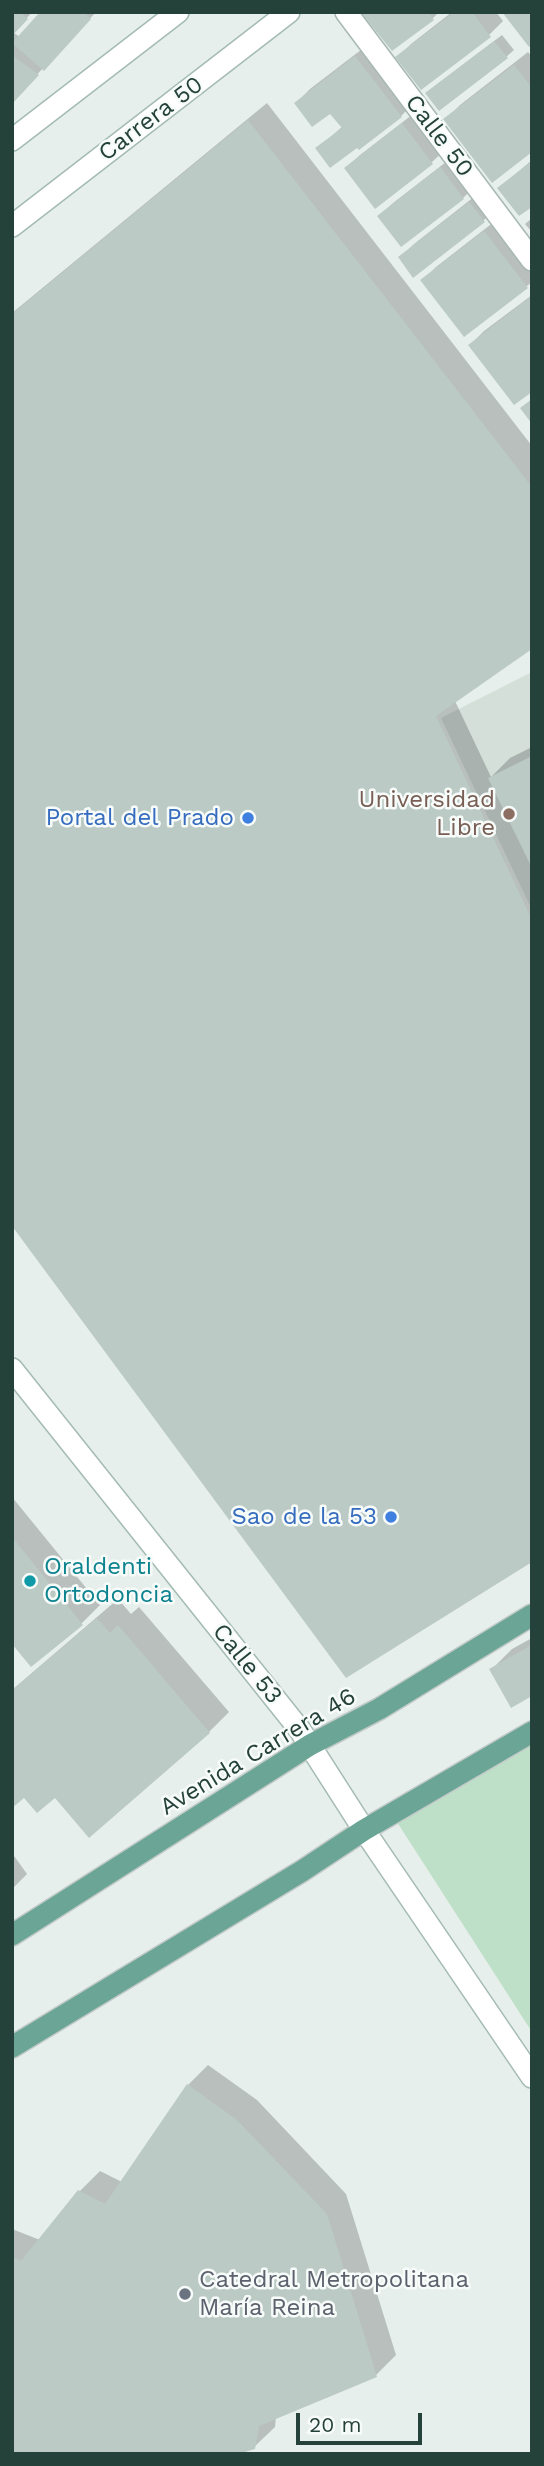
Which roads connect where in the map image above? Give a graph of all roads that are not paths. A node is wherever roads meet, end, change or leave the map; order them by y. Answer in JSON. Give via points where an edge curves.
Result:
{"nodes":[{"id":1,"x":178,"y":12,"type":"edge"},
{"id":2,"x":289,"y":12,"type":"edge"},
{"id":3,"x":346,"y":12,"type":"edge"},
{"id":4,"x":12,"y":140,"type":"edge"},
{"id":5,"x":12,"y":226,"type":"edge"},
{"id":6,"x":532,"y":260,"type":"edge"},
{"id":7,"x":12,"y":1369,"type":"edge"},
{"id":8,"x":532,"y":1615,"type":"edge"},
{"id":9,"x":532,"y":1732,"type":"edge"},
{"id":10,"x":310,"y":1745,"type":"junction"},
{"id":11,"x":364,"y":1830,"type":"junction"},
{"id":12,"x":12,"y":1935,"type":"edge"},
{"id":13,"x":12,"y":2047,"type":"edge"},
{"id":14,"x":532,"y":2077,"type":"edge"}],
"edges":[{"from":1,"to":4,"type":"street"},
{"from":2,"to":5,"type":"street","name":"Carrera 50"},
{"from":3,"to":6,"type":"street","name":"Calle 50"},
{"from":7,"to":10,"type":"street","name":"Calle 53"},
{"from":8,"to":10,"type":"main road","name":"Avenida Carrera 46","via":[[379,1709]]},
{"from":9,"to":11,"type":"main road"},
{"from":10,"to":11,"type":"street","name":"Calle 53"},
{"from":10,"to":12,"type":"main road","name":"Avenida Carrera 46"},
{"from":11,"to":13,"type":"main road"},
{"from":11,"to":14,"type":"street","name":"Calle 53"}]}
